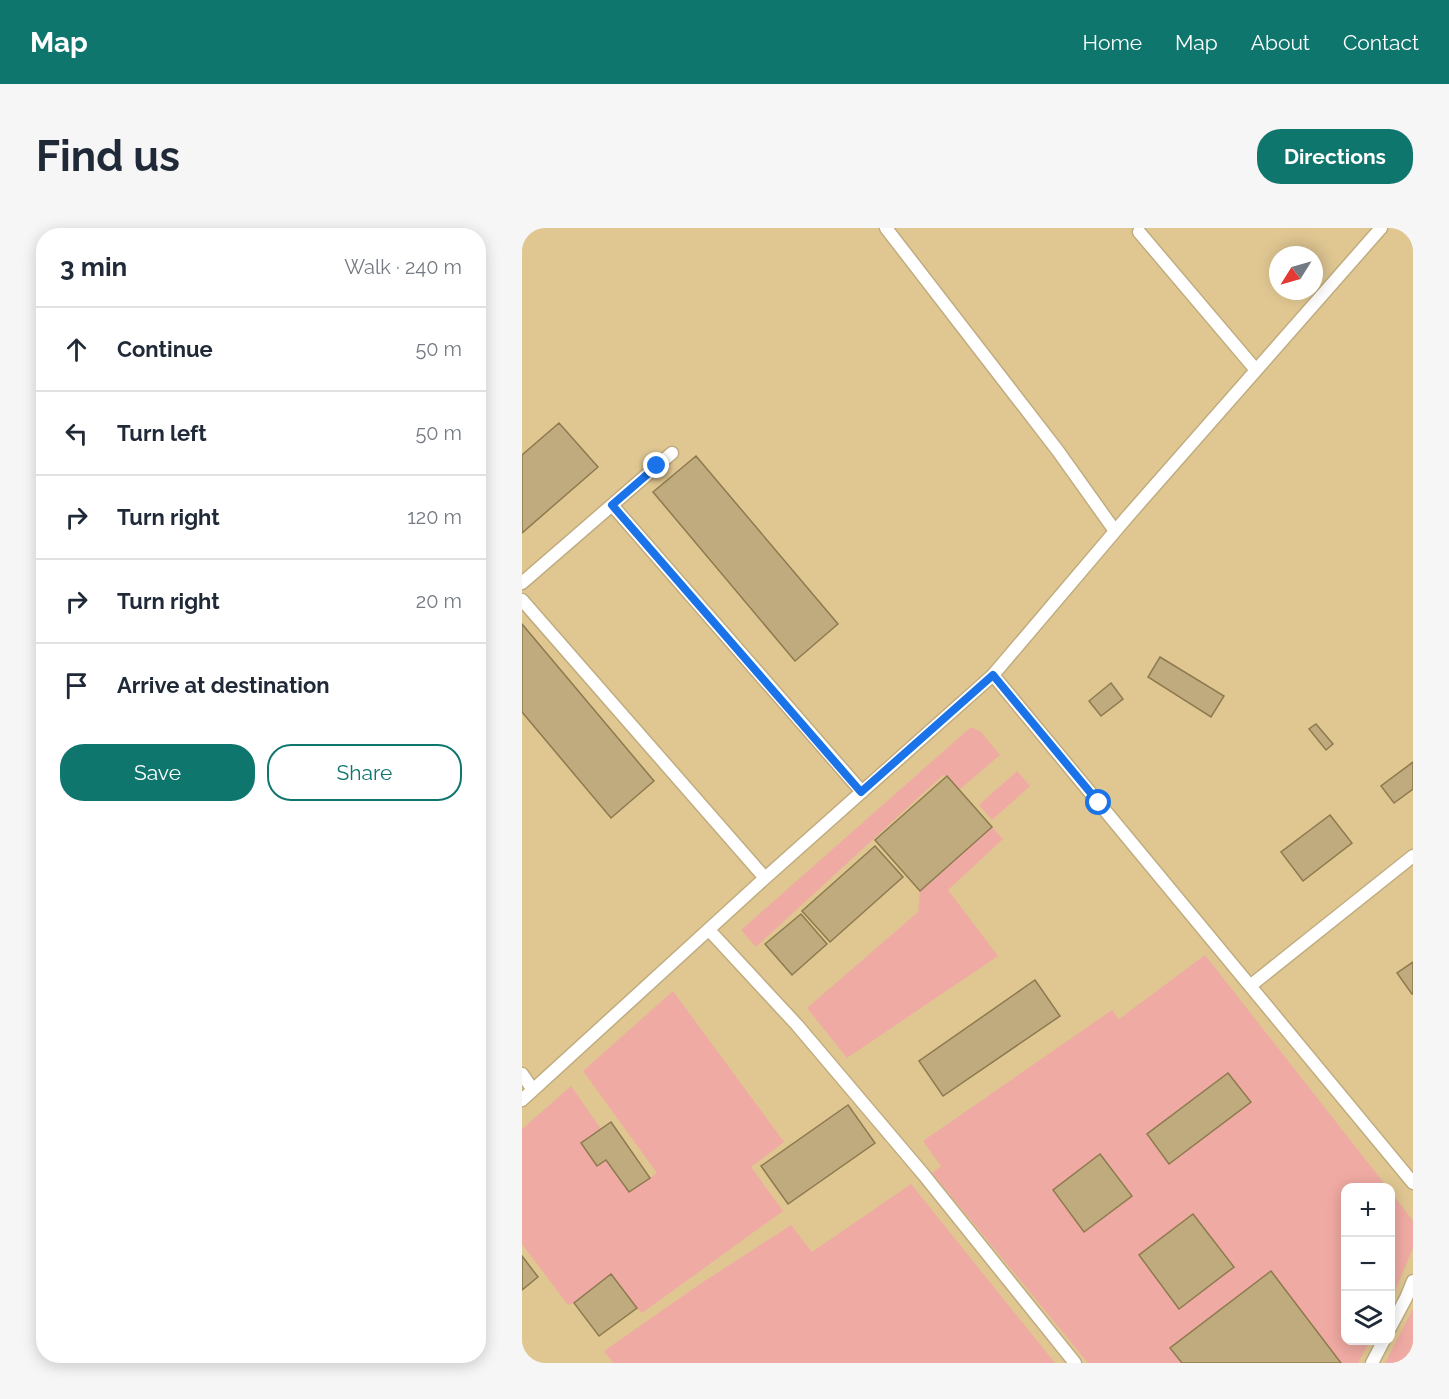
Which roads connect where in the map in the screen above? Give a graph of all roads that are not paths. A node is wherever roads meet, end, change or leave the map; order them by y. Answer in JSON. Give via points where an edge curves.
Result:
{"nodes":[{"id":1,"x":886,"y":228,"type":"edge"},
{"id":2,"x":1382,"y":228,"type":"edge"},
{"id":3,"x":1139,"y":232,"type":"dead end"},
{"id":4,"x":1256,"y":370,"type":"junction"},
{"id":5,"x":672,"y":453,"type":"dead end"},
{"id":6,"x":612,"y":505,"type":"junction"},
{"id":7,"x":1115,"y":531,"type":"junction"},
{"id":8,"x":522,"y":583,"type":"edge"},
{"id":9,"x":522,"y":600,"type":"edge"},
{"id":10,"x":993,"y":675,"type":"junction"},
{"id":11,"x":861,"y":792,"type":"junction"},
{"id":12,"x":1413,"y":856,"type":"edge"},
{"id":13,"x":765,"y":878,"type":"junction"},
{"id":14,"x":709,"y":930,"type":"junction"},
{"id":15,"x":1250,"y":986,"type":"junction"},
{"id":16,"x":522,"y":1074,"type":"edge"},
{"id":17,"x":533,"y":1090,"type":"junction"},
{"id":18,"x":522,"y":1100,"type":"edge"},
{"id":19,"x":1413,"y":1183,"type":"edge"},
{"id":20,"x":1413,"y":1281,"type":"edge"},
{"id":21,"x":1395,"y":1319,"type":"edge"},
{"id":22,"x":1382,"y":1345,"type":"edge"},
{"id":23,"x":1075,"y":1363,"type":"edge"},
{"id":24,"x":1372,"y":1363,"type":"edge"}],
"edges":[{"from":1,"to":7,"type":"lane"},
{"from":2,"to":4,"type":"lane"},
{"from":3,"to":4,"type":"lane"},
{"from":4,"to":7,"type":"lane"},
{"from":5,"to":6,"type":"lane"},
{"from":6,"to":8,"type":"lane"},
{"from":6,"to":11,"type":"lane"},
{"from":7,"to":10,"type":"lane"},
{"from":9,"to":13,"type":"lane"},
{"from":10,"to":11,"type":"lane"},
{"from":10,"to":15,"type":"lane"},
{"from":11,"to":13,"type":"lane"},
{"from":12,"to":15,"type":"lane"},
{"from":13,"to":14,"type":"lane"},
{"from":14,"to":17,"type":"lane"},
{"from":14,"to":23,"type":"lane","via":[[797,1025],[924,1175]]},
{"from":15,"to":19,"type":"lane"},
{"from":16,"to":17,"type":"lane"},
{"from":17,"to":18,"type":"lane"},
{"from":20,"to":21,"type":"lane"},
{"from":22,"to":24,"type":"lane"}]}
